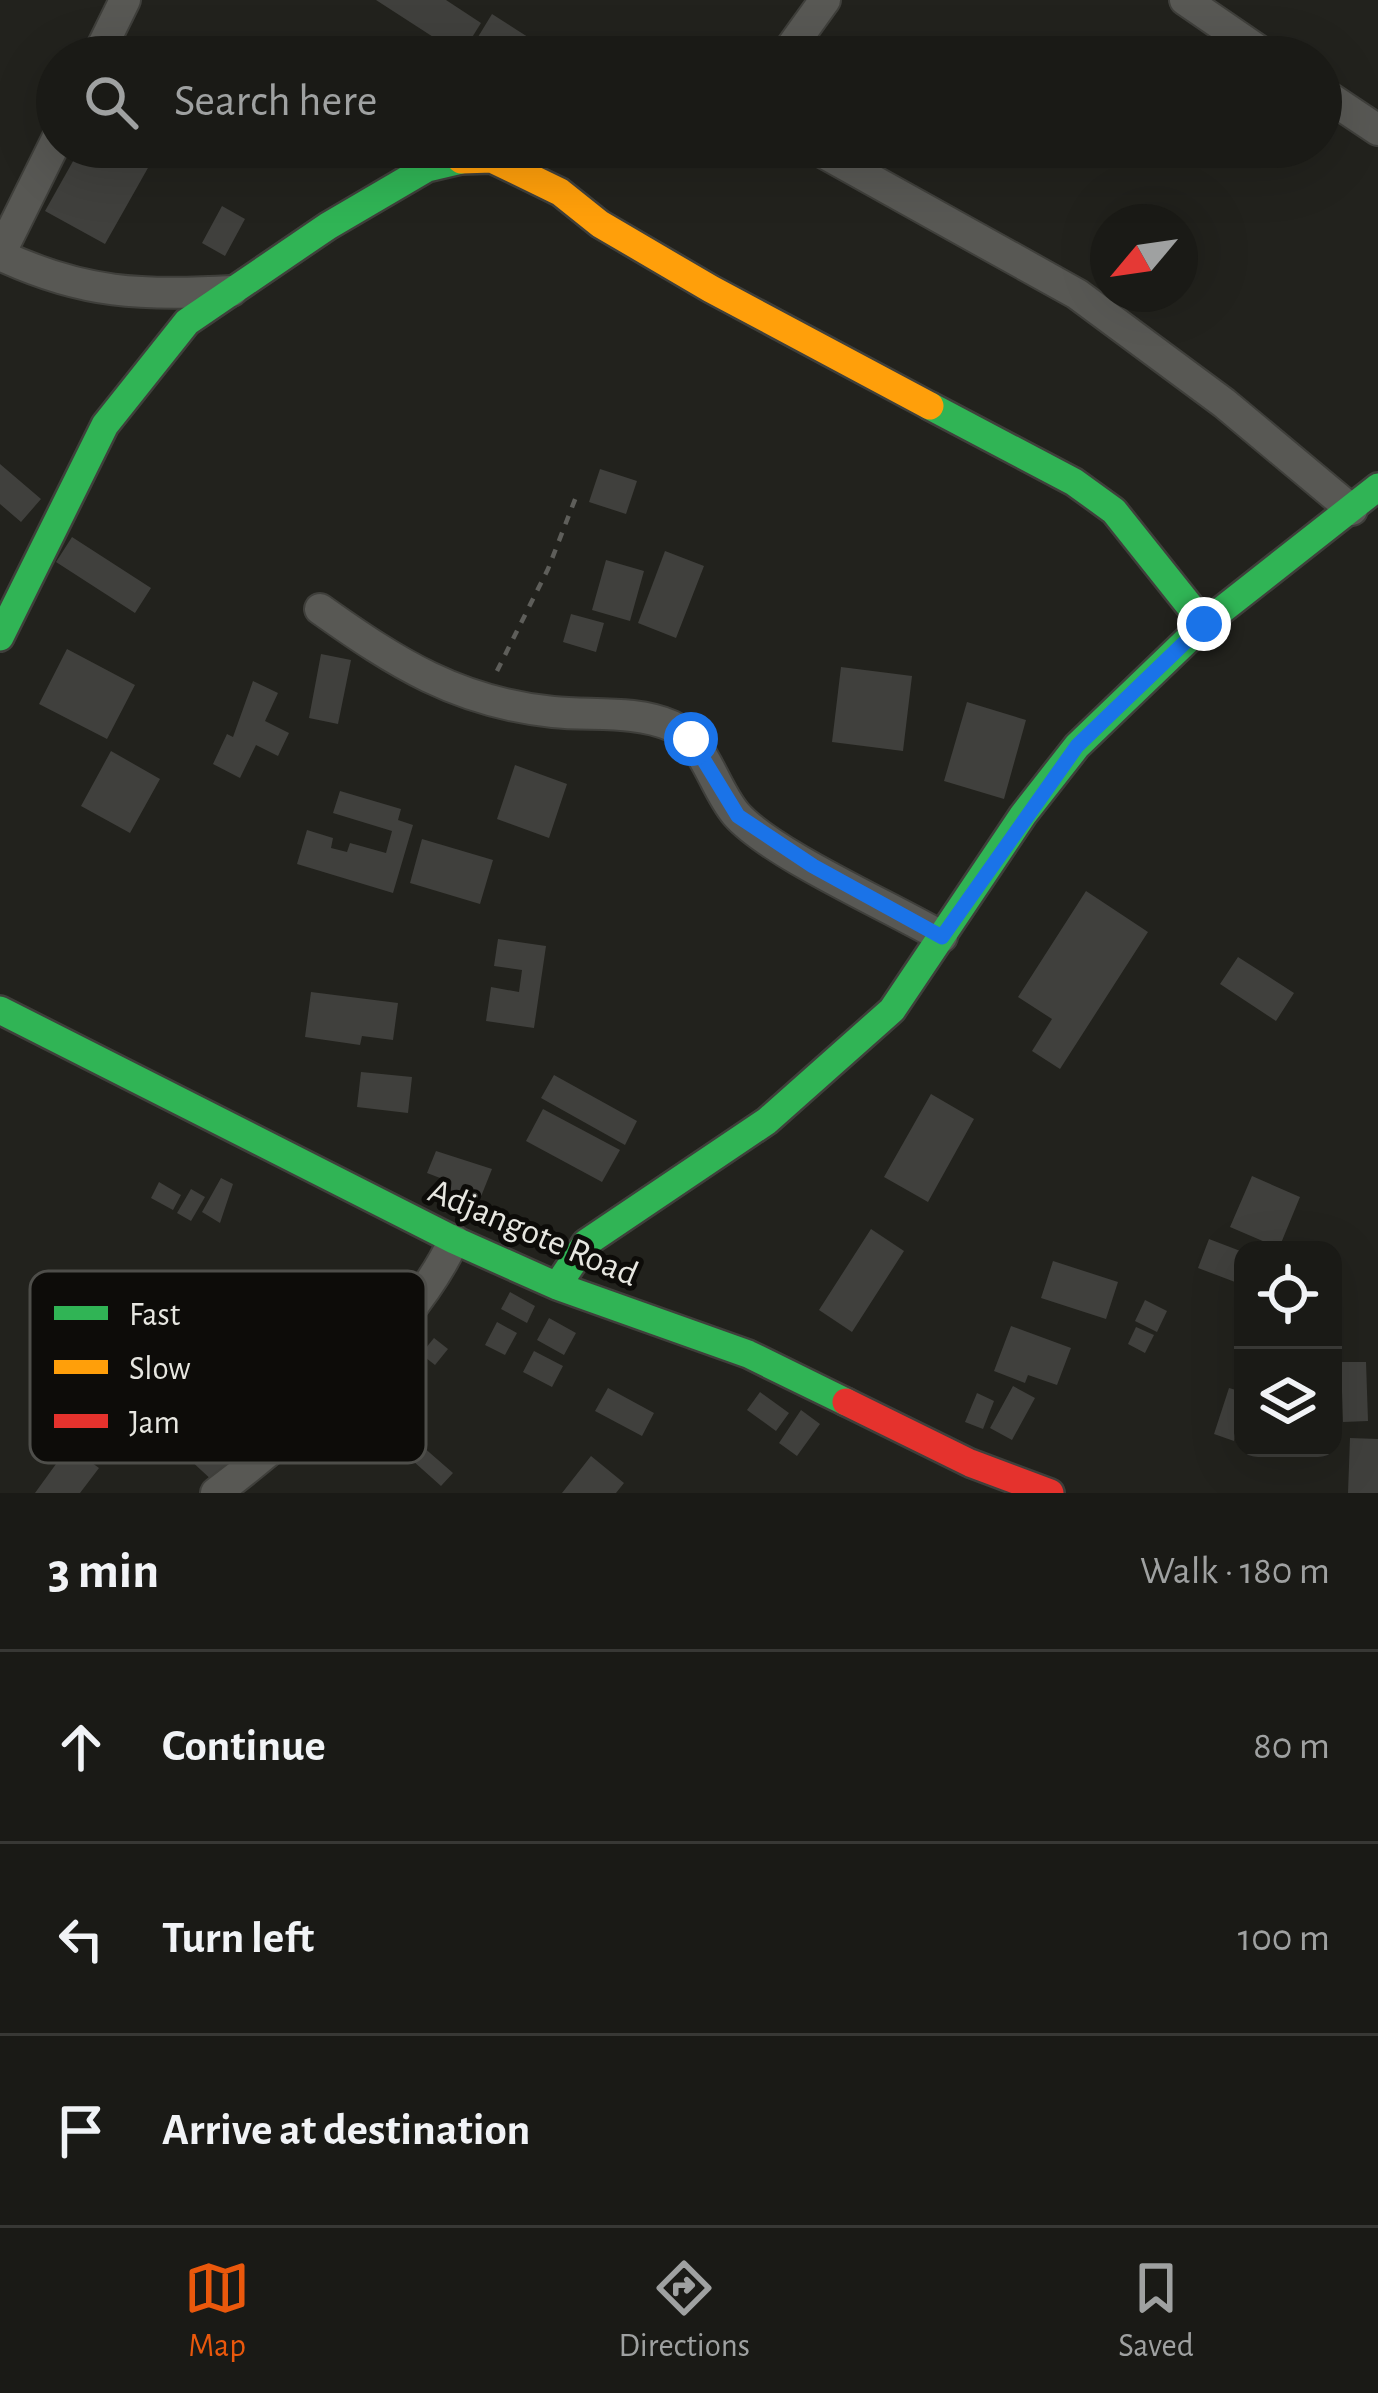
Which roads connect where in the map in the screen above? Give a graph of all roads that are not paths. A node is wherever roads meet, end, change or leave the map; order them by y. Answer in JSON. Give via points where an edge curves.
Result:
{"nodes":[{"id":1,"x":125,"y":0,"type":"edge"},
{"id":2,"x":825,"y":0,"type":"edge"},
{"id":3,"x":1185,"y":0,"type":"edge"},
{"id":4,"x":107,"y":36,"type":"edge"},
{"id":5,"x":799,"y":36,"type":"edge"},
{"id":6,"x":1237,"y":36,"type":"edge"},
{"id":7,"x":1342,"y":106,"type":"edge"},
{"id":8,"x":1378,"y":130,"type":"edge"},
{"id":9,"x":43,"y":168,"type":"edge"},
{"id":10,"x":427,"y":168,"type":"edge"},
{"id":11,"x":511,"y":168,"type":"edge"},
{"id":12,"x":851,"y":168,"type":"edge"},
{"id":13,"x":0,"y":254,"type":"edge"},
{"id":14,"x":232,"y":292,"type":"junction"},
{"id":15,"x":1378,"y":487,"type":"edge"},
{"id":16,"x":1352,"y":510,"type":"junction"},
{"id":17,"x":320,"y":609,"type":"dead end"},
{"id":18,"x":1204,"y":624,"type":"junction"},
{"id":19,"x":0,"y":637,"type":"edge"},
{"id":20,"x":942,"y":937,"type":"junction"},
{"id":21,"x":0,"y":1010,"type":"edge"},
{"id":22,"x":454,"y":1240,"type":"junction"},
{"id":23,"x":556,"y":1286,"type":"junction"},
{"id":24,"x":426,"y":1293,"type":"edge"},
{"id":25,"x":255,"y":1463,"type":"edge"},
{"id":26,"x":967,"y":1478,"type":"edge"},
{"id":27,"x":216,"y":1493,"type":"edge"},
{"id":28,"x":1050,"y":1493,"type":"edge"}],
"edges":[{"from":1,"to":4,"type":"street"},
{"from":2,"to":5,"type":"street"},
{"from":3,"to":6,"type":"street"},
{"from":7,"to":8,"type":"street"},
{"from":9,"to":13,"type":"street"},
{"from":10,"to":14,"type":"street"},
{"from":11,"to":18,"type":"street","via":[[848,366],[1074,482],[1114,511]]},
{"from":12,"to":16,"type":"street","via":[[1077,294]]},
{"from":13,"to":14,"type":"street","via":[[99,291]]},
{"from":14,"to":19,"type":"street","via":[[187,322],[105,425]]},
{"from":15,"to":16,"type":"street"},
{"from":16,"to":18,"type":"street"},
{"from":17,"to":20,"type":"street","via":[[432,682],[484,698],[672,726],[691,739],[738,816]]},
{"from":18,"to":20,"type":"street","via":[[1077,746]]},
{"from":20,"to":23,"type":"street","via":[[892,1010],[767,1121],[586,1243]]},
{"from":21,"to":22,"type":"street","name":"Adjangote Road"},
{"from":22,"to":23,"type":"street","name":"Adjangote Road"},
{"from":22,"to":24,"type":"street"},
{"from":23,"to":26,"type":"street","name":"Adjangote Road","via":[[748,1354]]},
{"from":25,"to":27,"type":"street"},
{"from":26,"to":28,"type":"street","name":"Adjangote Road"}]}
